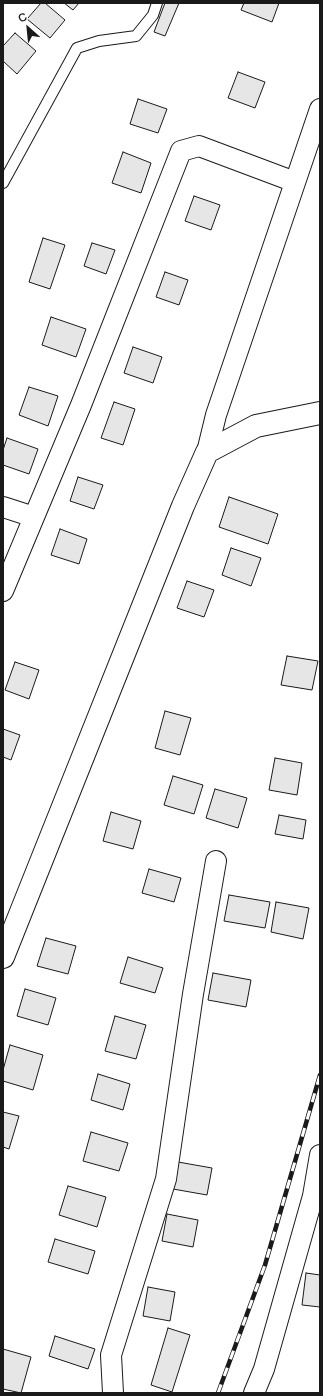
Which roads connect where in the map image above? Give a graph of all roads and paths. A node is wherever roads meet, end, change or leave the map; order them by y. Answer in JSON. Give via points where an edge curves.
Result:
{"nodes":[{"id":1,"x":156,"y":3,"type":"edge"},
{"id":2,"x":320,"y":109,"type":"edge"},
{"id":3,"x":295,"y":182,"type":"junction"},
{"id":4,"x":3,"y":183,"type":"edge"},
{"id":5,"x":320,"y":413,"type":"edge"},
{"id":6,"x":207,"y":452,"type":"junction"},
{"id":7,"x":3,"y":507,"type":"edge"},
{"id":8,"x":34,"y":517,"type":"junction"},
{"id":9,"x":3,"y":591,"type":"edge"},
{"id":10,"x":216,"y":861,"type":"dead end"},
{"id":11,"x":3,"y":957,"type":"edge"},
{"id":12,"x":320,"y":1155,"type":"edge"},
{"id":13,"x":113,"y":1393,"type":"edge"},
{"id":14,"x":254,"y":1393,"type":"edge"}],
"edges":[{"from":1,"to":4,"type":"lane","via":[[153,15],[136,36],[99,41],[77,48]]},
{"from":2,"to":3,"type":"street"},
{"from":3,"to":6,"type":"street","via":[[216,415]]},
{"from":3,"to":8,"type":"street","via":[[199,146],[181,151]]},
{"from":5,"to":6,"type":"main road","via":[[256,426]]},
{"from":6,"to":11,"type":"main road","via":[[183,506]]},
{"from":7,"to":8,"type":"street"},
{"from":8,"to":9,"type":"street"},
{"from":10,"to":13,"type":"street","via":[[193,994],[166,1179],[111,1355]]},
{"from":12,"to":14,"type":"street","via":[[313,1196],[264,1369]]}]}
